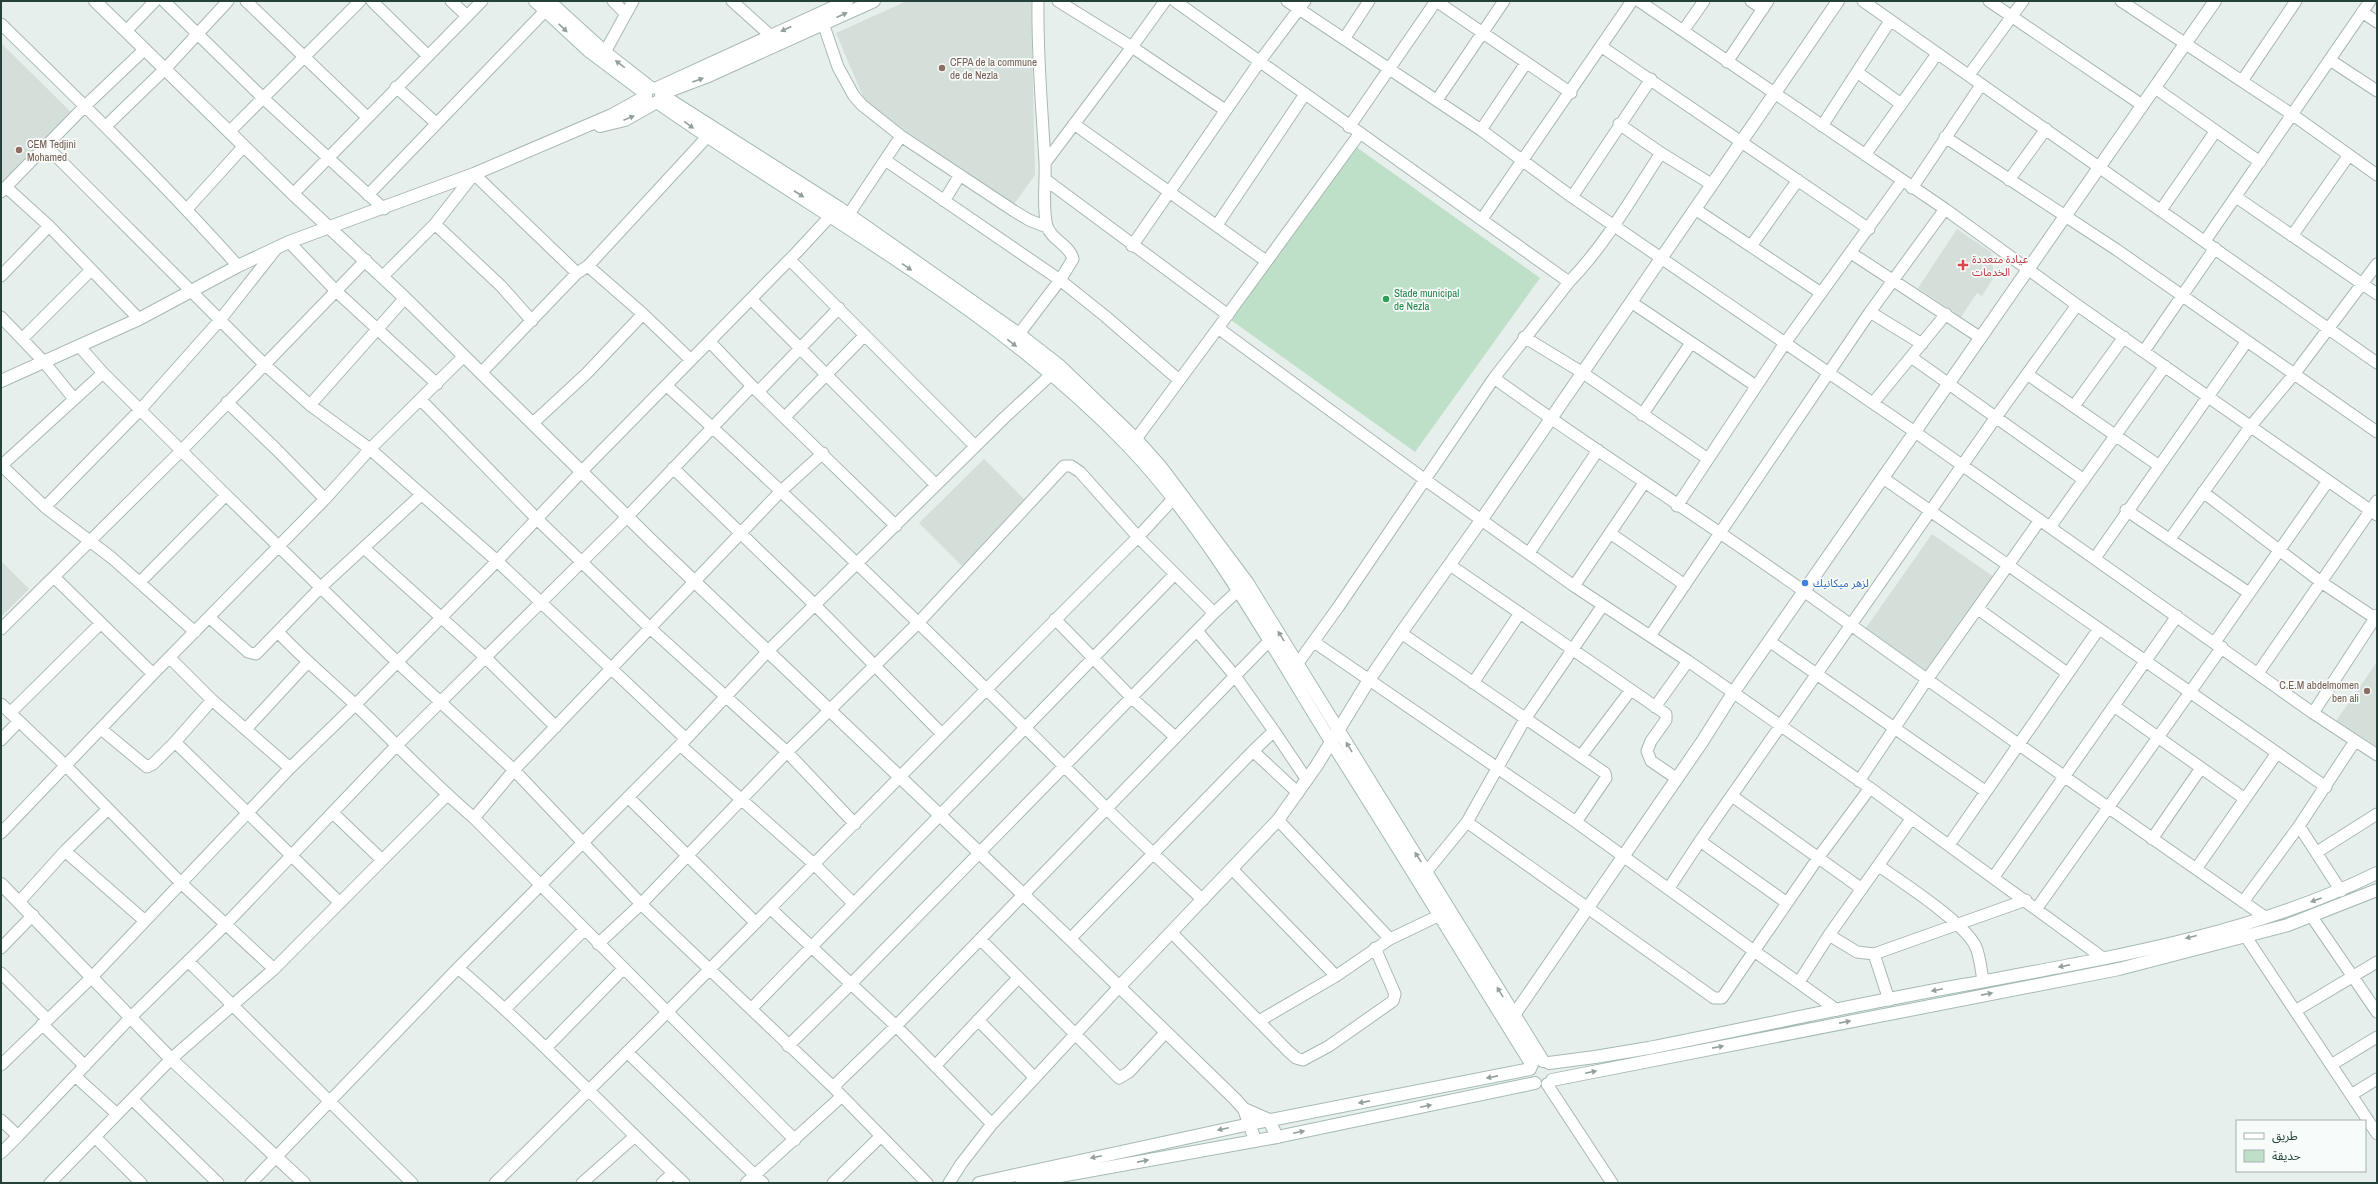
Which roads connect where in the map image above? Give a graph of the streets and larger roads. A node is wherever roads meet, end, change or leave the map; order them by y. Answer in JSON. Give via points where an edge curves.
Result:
{"nodes":[{"id":1,"x":95,"y":1,"type":"edge"},
{"id":2,"x":155,"y":1,"type":"edge"},
{"id":3,"x":164,"y":1,"type":"edge"},
{"id":4,"x":228,"y":1,"type":"edge"},
{"id":5,"x":246,"y":1,"type":"edge"},
{"id":6,"x":360,"y":1,"type":"edge"},
{"id":7,"x":372,"y":1,"type":"edge"},
{"id":8,"x":451,"y":1,"type":"edge"},
{"id":9,"x":482,"y":1,"type":"edge"},
{"id":10,"x":535,"y":1,"type":"edge"},
{"id":11,"x":613,"y":1,"type":"edge"},
{"id":12,"x":633,"y":1,"type":"edge"},
{"id":13,"x":732,"y":1,"type":"edge"},
{"id":14,"x":847,"y":1,"type":"edge"},
{"id":15,"x":874,"y":1,"type":"edge"},
{"id":16,"x":1038,"y":1,"type":"edge"},
{"id":17,"x":1058,"y":1,"type":"edge"},
{"id":18,"x":1165,"y":1,"type":"edge"},
{"id":19,"x":1175,"y":1,"type":"edge"},
{"id":20,"x":1287,"y":1,"type":"edge"},
{"id":21,"x":1369,"y":1,"type":"edge"},
{"id":22,"x":1436,"y":1,"type":"edge"},
{"id":23,"x":1504,"y":1,"type":"edge"},
{"id":24,"x":1632,"y":1,"type":"edge"},
{"id":25,"x":1639,"y":1,"type":"edge"},
{"id":26,"x":1704,"y":1,"type":"edge"},
{"id":27,"x":1751,"y":1,"type":"edge"},
{"id":28,"x":1838,"y":1,"type":"edge"},
{"id":29,"x":1864,"y":1,"type":"edge"},
{"id":30,"x":1989,"y":1,"type":"edge"},
{"id":31,"x":2023,"y":1,"type":"edge"},
{"id":32,"x":2121,"y":1,"type":"edge"},
{"id":33,"x":2216,"y":1,"type":"edge"},
{"id":34,"x":2296,"y":1,"type":"edge"},
{"id":35,"x":2370,"y":1,"type":"edge"},
{"id":36,"x":1302,"y":5,"type":"edge"},
{"id":37,"x":1765,"y":5,"type":"edge"},
{"id":38,"x":547,"y":6,"type":"edge"},
{"id":39,"x":2362,"y":12,"type":"junction"},
{"id":40,"x":626,"y":14,"type":"junction"},
{"id":41,"x":467,"y":16,"type":"junction"},
{"id":42,"x":2012,"y":16,"type":"junction"},
{"id":43,"x":1890,"y":21,"type":"junction"},
{"id":44,"x":2377,"y":22,"type":"edge"},
{"id":45,"x":823,"y":23,"type":"junction"},
{"id":46,"x":1,"y":24,"type":"edge"},
{"id":47,"x":126,"y":31,"type":"junction"},
{"id":48,"x":1683,"y":31,"type":"junction"},
{"id":49,"x":1482,"y":33,"type":"junction"},
{"id":50,"x":197,"y":34,"type":"junction"},
{"id":51,"x":771,"y":36,"type":"junction"},
{"id":52,"x":1344,"y":39,"type":"junction"},
{"id":53,"x":2185,"y":43,"type":"junction"},
{"id":54,"x":1132,"y":47,"type":"junction"},
{"id":55,"x":1602,"y":47,"type":"junction"},
{"id":56,"x":145,"y":49,"type":"junction"},
{"id":57,"x":604,"y":52,"type":"junction"},
{"id":58,"x":1936,"y":54,"type":"junction"},
{"id":59,"x":428,"y":56,"type":"junction"},
{"id":60,"x":303,"y":57,"type":"junction"},
{"id":61,"x":2330,"y":60,"type":"junction"},
{"id":62,"x":1260,"y":61,"type":"junction"},
{"id":63,"x":1727,"y":62,"type":"junction"},
{"id":64,"x":1526,"y":63,"type":"junction"},
{"id":65,"x":165,"y":69,"type":"junction"},
{"id":66,"x":1390,"y":70,"type":"junction"},
{"id":67,"x":1857,"y":72,"type":"junction"},
{"id":68,"x":1969,"y":75,"type":"junction"},
{"id":69,"x":1651,"y":79,"type":"junction"},
{"id":70,"x":2242,"y":81,"type":"junction"},
{"id":71,"x":1981,"y":85,"type":"junction"},
{"id":72,"x":396,"y":87,"type":"junction"},
{"id":73,"x":2155,"y":88,"type":"junction"},
{"id":74,"x":2377,"y":91,"type":"edge"},
{"id":75,"x":1570,"y":93,"type":"junction"},
{"id":76,"x":1305,"y":94,"type":"junction"},
{"id":77,"x":1774,"y":94,"type":"junction"},
{"id":78,"x":654,"y":95,"type":"junction"},
{"id":79,"x":263,"y":98,"type":"junction"},
{"id":80,"x":1437,"y":100,"type":"junction"},
{"id":81,"x":1901,"y":104,"type":"junction"},
{"id":82,"x":2142,"y":105,"type":"junction"},
{"id":83,"x":85,"y":106,"type":"junction"},
{"id":84,"x":1225,"y":110,"type":"junction"},
{"id":85,"x":2293,"y":115,"type":"junction"},
{"id":86,"x":366,"y":117,"type":"junction"},
{"id":87,"x":436,"y":123,"type":"junction"},
{"id":88,"x":1074,"y":124,"type":"junction"},
{"id":89,"x":1619,"y":124,"type":"junction"},
{"id":90,"x":106,"y":126,"type":"junction"},
{"id":91,"x":1822,"y":126,"type":"junction"},
{"id":92,"x":1349,"y":127,"type":"junction"},
{"id":93,"x":2046,"y":129,"type":"junction"},
{"id":94,"x":1481,"y":130,"type":"junction"},
{"id":95,"x":229,"y":132,"type":"junction"},
{"id":96,"x":2215,"y":132,"type":"junction"},
{"id":97,"x":1360,"y":134,"type":"junction"},
{"id":98,"x":901,"y":136,"type":"junction"},
{"id":99,"x":707,"y":137,"type":"junction"},
{"id":100,"x":1945,"y":137,"type":"junction"},
{"id":101,"x":1740,"y":142,"type":"junction"},
{"id":102,"x":46,"y":146,"type":"junction"},
{"id":103,"x":244,"y":146,"type":"junction"},
{"id":104,"x":1661,"y":153,"type":"junction"},
{"id":105,"x":1865,"y":155,"type":"junction"},
{"id":106,"x":2349,"y":155,"type":"junction"},
{"id":107,"x":328,"y":156,"type":"junction"},
{"id":108,"x":885,"y":160,"type":"junction"},
{"id":109,"x":1523,"y":162,"type":"junction"},
{"id":110,"x":2260,"y":162,"type":"junction"},
{"id":111,"x":1045,"y":163,"type":"junction"},
{"id":112,"x":2100,"y":166,"type":"junction"},
{"id":113,"x":474,"y":174,"type":"junction"},
{"id":114,"x":960,"y":175,"type":"junction"},
{"id":115,"x":2377,"y":175,"type":"edge"},
{"id":116,"x":1046,"y":180,"type":"junction"},
{"id":117,"x":1798,"y":180,"type":"junction"},
{"id":118,"x":2010,"y":180,"type":"junction"},
{"id":119,"x":1902,"y":181,"type":"junction"},
{"id":120,"x":1711,"y":184,"type":"junction"},
{"id":121,"x":1912,"y":188,"type":"junction"},
{"id":122,"x":4,"y":189,"type":"edge"},
{"id":123,"x":1169,"y":192,"type":"junction"},
{"id":124,"x":293,"y":194,"type":"junction"},
{"id":125,"x":368,"y":195,"type":"junction"},
{"id":126,"x":1572,"y":197,"type":"junction"},
{"id":127,"x":2236,"y":197,"type":"junction"},
{"id":128,"x":944,"y":201,"type":"junction"},
{"id":129,"x":187,"y":209,"type":"junction"},
{"id":130,"x":384,"y":209,"type":"junction"},
{"id":131,"x":1694,"y":209,"type":"junction"},
{"id":132,"x":1945,"y":209,"type":"junction"},
{"id":133,"x":2161,"y":210,"type":"junction"},
{"id":134,"x":835,"y":211,"type":"junction"},
{"id":135,"x":849,"y":214,"type":"junction"},
{"id":136,"x":2066,"y":216,"type":"junction"},
{"id":137,"x":1482,"y":219,"type":"junction"},
{"id":138,"x":436,"y":224,"type":"junction"},
{"id":139,"x":1614,"y":224,"type":"junction"},
{"id":140,"x":1217,"y":225,"type":"junction"},
{"id":141,"x":49,"y":226,"type":"junction"},
{"id":142,"x":328,"y":227,"type":"junction"},
{"id":143,"x":1047,"y":227,"type":"junction"},
{"id":144,"x":1869,"y":229,"type":"junction"},
{"id":145,"x":2292,"y":236,"type":"junction"},
{"id":146,"x":2205,"y":241,"type":"junction"},
{"id":147,"x":289,"y":242,"type":"junction"},
{"id":148,"x":1132,"y":246,"type":"junction"},
{"id":149,"x":1752,"y":246,"type":"junction"},
{"id":150,"x":2215,"y":248,"type":"junction"},
{"id":151,"x":276,"y":249,"type":"junction"},
{"id":152,"x":1851,"y":253,"type":"junction"},
{"id":153,"x":1662,"y":258,"type":"junction"},
{"id":154,"x":366,"y":260,"type":"junction"},
{"id":155,"x":790,"y":260,"type":"junction"},
{"id":156,"x":1266,"y":261,"type":"junction"},
{"id":157,"x":2377,"y":264,"type":"edge"},
{"id":158,"x":238,"y":266,"type":"junction"},
{"id":159,"x":588,"y":266,"type":"junction"},
{"id":160,"x":2029,"y":269,"type":"junction"},
{"id":161,"x":91,"y":270,"type":"junction"},
{"id":162,"x":576,"y":273,"type":"junction"},
{"id":163,"x":1,"y":276,"type":"edge"},
{"id":164,"x":383,"y":276,"type":"junction"},
{"id":165,"x":1892,"y":279,"type":"junction"},
{"id":166,"x":1060,"y":280,"type":"junction"},
{"id":167,"x":1569,"y":282,"type":"junction"},
{"id":168,"x":2362,"y":284,"type":"junction"},
{"id":169,"x":192,"y":292,"type":"junction"},
{"id":170,"x":337,"y":292,"type":"junction"},
{"id":171,"x":1821,"y":294,"type":"junction"},
{"id":172,"x":2377,"y":294,"type":"edge"},
{"id":173,"x":2182,"y":297,"type":"junction"},
{"id":174,"x":405,"y":298,"type":"junction"},
{"id":175,"x":751,"y":299,"type":"junction"},
{"id":176,"x":1631,"y":302,"type":"junction"},
{"id":177,"x":2077,"y":305,"type":"junction"},
{"id":178,"x":839,"y":308,"type":"junction"},
{"id":179,"x":1870,"y":312,"type":"junction"},
{"id":180,"x":643,"y":314,"type":"junction"},
{"id":181,"x":1946,"y":314,"type":"junction"},
{"id":182,"x":1228,"y":315,"type":"junction"},
{"id":183,"x":1,"y":317,"type":"edge"},
{"id":184,"x":139,"y":319,"type":"junction"},
{"id":185,"x":220,"y":320,"type":"junction"},
{"id":186,"x":532,"y":320,"type":"junction"},
{"id":187,"x":1218,"y":328,"type":"junction"},
{"id":188,"x":2329,"y":329,"type":"junction"},
{"id":189,"x":378,"y":330,"type":"junction"},
{"id":190,"x":1019,"y":334,"type":"junction"},
{"id":191,"x":865,"y":335,"type":"junction"},
{"id":192,"x":1524,"y":337,"type":"junction"},
{"id":193,"x":2124,"y":337,"type":"junction"},
{"id":194,"x":1981,"y":338,"type":"junction"},
{"id":195,"x":22,"y":339,"type":"junction"},
{"id":196,"x":2248,"y":341,"type":"junction"},
{"id":197,"x":710,"y":342,"type":"junction"},
{"id":198,"x":1691,"y":342,"type":"junction"},
{"id":199,"x":1785,"y":343,"type":"junction"},
{"id":200,"x":1922,"y":344,"type":"junction"},
{"id":201,"x":80,"y":347,"type":"junction"},
{"id":202,"x":801,"y":348,"type":"junction"},
{"id":203,"x":2144,"y":351,"type":"junction"},
{"id":204,"x":464,"y":356,"type":"junction"},
{"id":205,"x":1910,"y":357,"type":"junction"},
{"id":206,"x":692,"y":360,"type":"junction"},
{"id":207,"x":44,"y":362,"type":"junction"},
{"id":208,"x":2377,"y":363,"type":"edge"},
{"id":209,"x":264,"y":364,"type":"junction"},
{"id":210,"x":2165,"y":366,"type":"junction"},
{"id":211,"x":1055,"y":370,"type":"junction"},
{"id":212,"x":1828,"y":372,"type":"junction"},
{"id":213,"x":103,"y":373,"type":"junction"},
{"id":214,"x":481,"y":373,"type":"junction"},
{"id":215,"x":1583,"y":373,"type":"junction"},
{"id":216,"x":2295,"y":373,"type":"junction"},
{"id":217,"x":826,"y":374,"type":"junction"},
{"id":218,"x":2027,"y":374,"type":"junction"},
{"id":219,"x":1494,"y":378,"type":"junction"},
{"id":220,"x":1178,"y":380,"type":"junction"},
{"id":221,"x":1,"y":381,"type":"edge"},
{"id":222,"x":1948,"y":382,"type":"junction"},
{"id":223,"x":437,"y":384,"type":"junction"},
{"id":224,"x":667,"y":386,"type":"junction"},
{"id":225,"x":1756,"y":386,"type":"junction"},
{"id":226,"x":755,"y":389,"type":"junction"},
{"id":227,"x":2208,"y":396,"type":"junction"},
{"id":228,"x":74,"y":399,"type":"junction"},
{"id":229,"x":421,"y":400,"type":"junction"},
{"id":230,"x":226,"y":402,"type":"junction"},
{"id":231,"x":1873,"y":403,"type":"junction"},
{"id":232,"x":310,"y":405,"type":"junction"},
{"id":233,"x":2074,"y":406,"type":"junction"},
{"id":234,"x":140,"y":410,"type":"junction"},
{"id":235,"x":1642,"y":415,"type":"junction"},
{"id":236,"x":785,"y":417,"type":"junction"},
{"id":237,"x":1996,"y":417,"type":"junction"},
{"id":238,"x":1550,"y":419,"type":"junction"},
{"id":239,"x":533,"y":423,"type":"junction"},
{"id":240,"x":712,"y":426,"type":"junction"},
{"id":241,"x":2250,"y":427,"type":"junction"},
{"id":242,"x":1915,"y":432,"type":"junction"},
{"id":243,"x":2377,"y":432,"type":"edge"},
{"id":244,"x":2115,"y":435,"type":"junction"},
{"id":245,"x":1136,"y":439,"type":"junction"},
{"id":246,"x":975,"y":446,"type":"junction"},
{"id":247,"x":370,"y":449,"type":"junction"},
{"id":248,"x":182,"y":450,"type":"junction"},
{"id":249,"x":1598,"y":450,"type":"junction"},
{"id":250,"x":823,"y":453,"type":"junction"},
{"id":251,"x":1708,"y":459,"type":"junction"},
{"id":252,"x":1,"y":465,"type":"edge"},
{"id":253,"x":2158,"y":465,"type":"junction"},
{"id":254,"x":1962,"y":467,"type":"junction"},
{"id":255,"x":673,"y":468,"type":"junction"},
{"id":256,"x":582,"y":471,"type":"junction"},
{"id":257,"x":1883,"y":478,"type":"junction"},
{"id":258,"x":1424,"y":479,"type":"junction"},
{"id":259,"x":2084,"y":480,"type":"junction"},
{"id":260,"x":2328,"y":481,"type":"junction"},
{"id":261,"x":1644,"y":483,"type":"junction"},
{"id":262,"x":936,"y":485,"type":"junction"},
{"id":263,"x":780,"y":492,"type":"junction"},
{"id":264,"x":2203,"y":492,"type":"junction"},
{"id":265,"x":226,"y":495,"type":"junction"},
{"id":266,"x":421,"y":495,"type":"junction"},
{"id":267,"x":325,"y":499,"type":"junction"},
{"id":268,"x":1173,"y":499,"type":"junction"},
{"id":269,"x":2377,"y":501,"type":"edge"},
{"id":270,"x":1677,"y":506,"type":"junction"},
{"id":271,"x":45,"y":507,"type":"junction"},
{"id":272,"x":2126,"y":510,"type":"junction"},
{"id":273,"x":1930,"y":513,"type":"junction"},
{"id":274,"x":2374,"y":513,"type":"edge"},
{"id":275,"x":628,"y":516,"type":"junction"},
{"id":276,"x":537,"y":519,"type":"junction"},
{"id":277,"x":1482,"y":519,"type":"junction"},
{"id":278,"x":2040,"y":520,"type":"junction"},
{"id":279,"x":896,"y":526,"type":"junction"},
{"id":280,"x":2050,"y":527,"type":"junction"},
{"id":281,"x":1610,"y":533,"type":"junction"},
{"id":282,"x":741,"y":534,"type":"junction"},
{"id":283,"x":1719,"y":534,"type":"junction"},
{"id":284,"x":1138,"y":537,"type":"junction"},
{"id":285,"x":2170,"y":539,"type":"junction"},
{"id":286,"x":90,"y":541,"type":"junction"},
{"id":287,"x":280,"y":546,"type":"junction"},
{"id":288,"x":364,"y":548,"type":"junction"},
{"id":289,"x":2279,"y":550,"type":"junction"},
{"id":290,"x":1529,"y":553,"type":"junction"},
{"id":291,"x":2094,"y":558,"type":"junction"},
{"id":292,"x":497,"y":561,"type":"junction"},
{"id":293,"x":582,"y":562,"type":"junction"},
{"id":294,"x":856,"y":564,"type":"junction"},
{"id":295,"x":1450,"y":565,"type":"junction"},
{"id":296,"x":2007,"y":567,"type":"junction"},
{"id":297,"x":1174,"y":575,"type":"junction"},
{"id":298,"x":54,"y":577,"type":"junction"},
{"id":299,"x":696,"y":581,"type":"junction"},
{"id":300,"x":140,"y":582,"type":"junction"},
{"id":301,"x":2321,"y":582,"type":"junction"},
{"id":302,"x":1685,"y":585,"type":"junction"},
{"id":303,"x":1243,"y":586,"type":"junction"},
{"id":304,"x":1574,"y":586,"type":"junction"},
{"id":305,"x":321,"y":588,"type":"junction"},
{"id":306,"x":1805,"y":592,"type":"junction"},
{"id":307,"x":2249,"y":594,"type":"junction"},
{"id":308,"x":541,"y":602,"type":"junction"},
{"id":309,"x":815,"y":605,"type":"junction"},
{"id":310,"x":1603,"y":605,"type":"junction"},
{"id":311,"x":1978,"y":609,"type":"junction"},
{"id":312,"x":1214,"y":613,"type":"junction"},
{"id":313,"x":1520,"y":613,"type":"junction"},
{"id":314,"x":2177,"y":616,"type":"junction"},
{"id":315,"x":2376,"y":617,"type":"edge"},
{"id":316,"x":210,"y":618,"type":"junction"},
{"id":317,"x":441,"y":618,"type":"junction"},
{"id":318,"x":1055,"y":619,"type":"junction"},
{"id":319,"x":918,"y":623,"type":"junction"},
{"id":320,"x":100,"y":624,"type":"junction"},
{"id":321,"x":1850,"y":626,"type":"junction"},
{"id":322,"x":650,"y":628,"type":"junction"},
{"id":323,"x":1,"y":629,"type":"edge"},
{"id":324,"x":2098,"y":630,"type":"junction"},
{"id":325,"x":1197,"y":631,"type":"junction"},
{"id":326,"x":195,"y":632,"type":"junction"},
{"id":327,"x":278,"y":632,"type":"junction"},
{"id":328,"x":1401,"y":633,"type":"junction"},
{"id":329,"x":1650,"y":636,"type":"junction"},
{"id":330,"x":1270,"y":640,"type":"junction"},
{"id":331,"x":1769,"y":641,"type":"junction"},
{"id":332,"x":1314,"y":642,"type":"junction"},
{"id":333,"x":2218,"y":645,"type":"junction"},
{"id":334,"x":1572,"y":648,"type":"junction"},
{"id":335,"x":769,"y":650,"type":"junction"},
{"id":336,"x":170,"y":658,"type":"junction"},
{"id":337,"x":486,"y":658,"type":"junction"},
{"id":338,"x":1094,"y":658,"type":"junction"},
{"id":339,"x":1688,"y":661,"type":"junction"},
{"id":340,"x":397,"y":662,"type":"junction"},
{"id":341,"x":2145,"y":662,"type":"junction"},
{"id":342,"x":307,"y":663,"type":"junction"},
{"id":343,"x":1298,"y":663,"type":"junction"},
{"id":344,"x":876,"y":666,"type":"junction"},
{"id":345,"x":611,"y":669,"type":"junction"},
{"id":346,"x":2067,"y":673,"type":"junction"},
{"id":347,"x":2258,"y":673,"type":"junction"},
{"id":348,"x":153,"y":674,"type":"junction"},
{"id":349,"x":1816,"y":674,"type":"junction"},
{"id":350,"x":1235,"y":676,"type":"junction"},
{"id":351,"x":1369,"y":680,"type":"junction"},
{"id":352,"x":1926,"y":681,"type":"junction"},
{"id":353,"x":1473,"y":683,"type":"junction"},
{"id":354,"x":985,"y":689,"type":"junction"},
{"id":355,"x":1630,"y":691,"type":"junction"},
{"id":356,"x":2189,"y":692,"type":"junction"},
{"id":357,"x":1733,"y":693,"type":"junction"},
{"id":358,"x":726,"y":696,"type":"junction"},
{"id":359,"x":1132,"y":698,"type":"junction"},
{"id":360,"x":212,"y":700,"type":"junction"},
{"id":361,"x":442,"y":701,"type":"junction"},
{"id":362,"x":1,"y":704,"type":"edge"},
{"id":363,"x":355,"y":705,"type":"junction"},
{"id":364,"x":2114,"y":706,"type":"junction"},
{"id":365,"x":1655,"y":707,"type":"junction"},
{"id":366,"x":831,"y":709,"type":"junction"},
{"id":367,"x":2313,"y":712,"type":"junction"},
{"id":368,"x":10,"y":713,"type":"junction"},
{"id":369,"x":1525,"y":719,"type":"junction"},
{"id":370,"x":19,"y":721,"type":"junction"},
{"id":371,"x":1780,"y":726,"type":"junction"},
{"id":372,"x":556,"y":727,"type":"junction"},
{"id":373,"x":1026,"y":728,"type":"junction"},
{"id":374,"x":101,"y":729,"type":"junction"},
{"id":375,"x":246,"y":729,"type":"junction"},
{"id":376,"x":1894,"y":729,"type":"junction"},
{"id":377,"x":1339,"y":730,"type":"junction"},
{"id":378,"x":1274,"y":731,"type":"junction"},
{"id":379,"x":942,"y":734,"type":"junction"},
{"id":380,"x":1174,"y":736,"type":"junction"},
{"id":381,"x":2158,"y":739,"type":"junction"},
{"id":382,"x":1,"y":740,"type":"edge"},
{"id":383,"x":2355,"y":741,"type":"junction"},
{"id":384,"x":175,"y":742,"type":"junction"},
{"id":385,"x":683,"y":742,"type":"junction"},
{"id":386,"x":1332,"y":742,"type":"junction"},
{"id":387,"x":2018,"y":743,"type":"junction"},
{"id":388,"x":397,"y":745,"type":"junction"},
{"id":389,"x":1253,"y":751,"type":"junction"},
{"id":390,"x":787,"y":752,"type":"junction"},
{"id":391,"x":2277,"y":753,"type":"junction"},
{"id":392,"x":2377,"y":755,"type":"edge"},
{"id":393,"x":1581,"y":756,"type":"junction"},
{"id":394,"x":66,"y":766,"type":"junction"},
{"id":395,"x":1065,"y":766,"type":"junction"},
{"id":396,"x":290,"y":768,"type":"junction"},
{"id":397,"x":2201,"y":768,"type":"junction"},
{"id":398,"x":1497,"y":769,"type":"junction"},
{"id":399,"x":514,"y":770,"type":"junction"},
{"id":400,"x":900,"y":778,"type":"junction"},
{"id":401,"x":1676,"y":778,"type":"junction"},
{"id":402,"x":2065,"y":778,"type":"junction"},
{"id":403,"x":1307,"y":780,"type":"junction"},
{"id":404,"x":1859,"y":781,"type":"junction"},
{"id":405,"x":2326,"y":787,"type":"junction"},
{"id":406,"x":1870,"y":788,"type":"junction"},
{"id":407,"x":1985,"y":791,"type":"junction"},
{"id":408,"x":1298,"y":793,"type":"junction"},
{"id":409,"x":447,"y":795,"type":"junction"},
{"id":410,"x":1732,"y":796,"type":"junction"},
{"id":411,"x":628,"y":797,"type":"junction"},
{"id":412,"x":2245,"y":799,"type":"junction"},
{"id":413,"x":740,"y":800,"type":"junction"},
{"id":414,"x":1106,"y":808,"type":"junction"},
{"id":415,"x":2109,"y":809,"type":"junction"},
{"id":416,"x":107,"y":810,"type":"junction"},
{"id":417,"x":248,"y":813,"type":"junction"},
{"id":418,"x":333,"y":813,"type":"junction"},
{"id":419,"x":2377,"y":815,"type":"edge"},
{"id":420,"x":939,"y":816,"type":"junction"},
{"id":421,"x":474,"y":818,"type":"junction"},
{"id":422,"x":1911,"y":819,"type":"junction"},
{"id":423,"x":1278,"y":820,"type":"junction"},
{"id":424,"x":1467,"y":822,"type":"junction"},
{"id":425,"x":1576,"y":822,"type":"junction"},
{"id":426,"x":855,"y":824,"type":"junction"},
{"id":427,"x":2299,"y":826,"type":"junction"},
{"id":428,"x":1,"y":833,"type":"edge"},
{"id":429,"x":2152,"y":839,"type":"junction"},
{"id":430,"x":1700,"y":841,"type":"junction"},
{"id":431,"x":583,"y":844,"type":"junction"},
{"id":432,"x":1948,"y":845,"type":"junction"},
{"id":433,"x":66,"y":851,"type":"junction"},
{"id":434,"x":2317,"y":852,"type":"junction"},
{"id":435,"x":979,"y":853,"type":"junction"},
{"id":436,"x":1155,"y":854,"type":"junction"},
{"id":437,"x":688,"y":855,"type":"junction"},
{"id":438,"x":292,"y":856,"type":"junction"},
{"id":439,"x":1622,"y":856,"type":"junction"},
{"id":440,"x":1818,"y":858,"type":"junction"},
{"id":441,"x":382,"y":860,"type":"junction"},
{"id":442,"x":815,"y":865,"type":"junction"},
{"id":443,"x":1879,"y":866,"type":"junction"},
{"id":444,"x":1232,"y":869,"type":"junction"},
{"id":445,"x":2196,"y":870,"type":"junction"},
{"id":446,"x":1427,"y":871,"type":"junction"},
{"id":447,"x":2377,"y":873,"type":"edge"},
{"id":448,"x":1993,"y":878,"type":"junction"},
{"id":449,"x":181,"y":883,"type":"junction"},
{"id":450,"x":1,"y":884,"type":"edge"},
{"id":451,"x":540,"y":886,"type":"junction"},
{"id":452,"x":1669,"y":888,"type":"junction"},
{"id":453,"x":1862,"y":889,"type":"junction"},
{"id":454,"x":2377,"y":890,"type":"edge"},
{"id":455,"x":2341,"y":891,"type":"junction"},
{"id":456,"x":1022,"y":893,"type":"junction"},
{"id":457,"x":1202,"y":900,"type":"junction"},
{"id":458,"x":2026,"y":900,"type":"junction"},
{"id":459,"x":19,"y":902,"type":"junction"},
{"id":460,"x":2243,"y":902,"type":"junction"},
{"id":461,"x":340,"y":903,"type":"junction"},
{"id":462,"x":853,"y":903,"type":"junction"},
{"id":463,"x":641,"y":904,"type":"junction"},
{"id":464,"x":1787,"y":904,"type":"junction"},
{"id":465,"x":1586,"y":908,"type":"junction"},
{"id":466,"x":2037,"y":908,"type":"junction"},
{"id":467,"x":771,"y":909,"type":"junction"},
{"id":468,"x":33,"y":915,"type":"junction"},
{"id":469,"x":1438,"y":916,"type":"junction"},
{"id":470,"x":2265,"y":917,"type":"junction"},
{"id":471,"x":2312,"y":917,"type":"junction"},
{"id":472,"x":145,"y":921,"type":"junction"},
{"id":473,"x":756,"y":923,"type":"junction"},
{"id":474,"x":226,"y":924,"type":"junction"},
{"id":475,"x":1956,"y":925,"type":"junction"},
{"id":476,"x":584,"y":930,"type":"junction"},
{"id":477,"x":1171,"y":932,"type":"junction"},
{"id":478,"x":1829,"y":934,"type":"junction"},
{"id":479,"x":2246,"y":937,"type":"junction"},
{"id":480,"x":980,"y":939,"type":"junction"},
{"id":481,"x":1070,"y":939,"type":"junction"},
{"id":482,"x":1390,"y":939,"type":"junction"},
{"id":483,"x":598,"y":944,"type":"junction"},
{"id":484,"x":1,"y":948,"type":"edge"},
{"id":485,"x":811,"y":948,"type":"junction"},
{"id":486,"x":1375,"y":948,"type":"junction"},
{"id":487,"x":1754,"y":951,"type":"junction"},
{"id":488,"x":1874,"y":954,"type":"junction"},
{"id":489,"x":2103,"y":958,"type":"junction"},
{"id":490,"x":188,"y":961,"type":"junction"},
{"id":491,"x":2377,"y":962,"type":"edge"},
{"id":492,"x":458,"y":968,"type":"junction"},
{"id":493,"x":624,"y":968,"type":"junction"},
{"id":494,"x":274,"y":969,"type":"junction"},
{"id":495,"x":708,"y":970,"type":"junction"},
{"id":496,"x":1,"y":972,"type":"edge"},
{"id":497,"x":1336,"y":976,"type":"junction"},
{"id":498,"x":2354,"y":976,"type":"junction"},
{"id":499,"x":91,"y":978,"type":"junction"},
{"id":500,"x":1018,"y":978,"type":"junction"},
{"id":501,"x":1983,"y":981,"type":"junction"},
{"id":502,"x":1799,"y":982,"type":"junction"},
{"id":503,"x":851,"y":984,"type":"junction"},
{"id":504,"x":1119,"y":988,"type":"junction"},
{"id":505,"x":1889,"y":1000,"type":"junction"},
{"id":506,"x":232,"y":1005,"type":"junction"},
{"id":507,"x":506,"y":1008,"type":"junction"},
{"id":508,"x":751,"y":1009,"type":"junction"},
{"id":509,"x":1837,"y":1010,"type":"junction"},
{"id":510,"x":2295,"y":1011,"type":"junction"},
{"id":511,"x":668,"y":1012,"type":"junction"},
{"id":512,"x":2377,"y":1012,"type":"edge"},
{"id":513,"x":1514,"y":1015,"type":"junction"},
{"id":514,"x":130,"y":1018,"type":"junction"},
{"id":515,"x":978,"y":1020,"type":"junction"},
{"id":516,"x":1259,"y":1021,"type":"junction"},
{"id":517,"x":45,"y":1022,"type":"junction"},
{"id":518,"x":896,"y":1026,"type":"junction"},
{"id":519,"x":1076,"y":1034,"type":"junction"},
{"id":520,"x":1166,"y":1034,"type":"junction"},
{"id":521,"x":2377,"y":1037,"type":"edge"},
{"id":522,"x":788,"y":1046,"type":"junction"},
{"id":523,"x":546,"y":1048,"type":"junction"},
{"id":524,"x":627,"y":1052,"type":"junction"},
{"id":525,"x":171,"y":1059,"type":"junction"},
{"id":526,"x":1538,"y":1064,"type":"junction"},
{"id":527,"x":1,"y":1065,"type":"edge"},
{"id":528,"x":2331,"y":1065,"type":"junction"},
{"id":529,"x":85,"y":1066,"type":"junction"},
{"id":530,"x":935,"y":1066,"type":"junction"},
{"id":531,"x":75,"y":1076,"type":"junction"},
{"id":532,"x":1035,"y":1078,"type":"junction"},
{"id":533,"x":2377,"y":1079,"type":"edge"},
{"id":534,"x":1550,"y":1082,"type":"junction"},
{"id":535,"x":1535,"y":1083,"type":"junction"},
{"id":536,"x":833,"y":1087,"type":"junction"},
{"id":537,"x":589,"y":1091,"type":"junction"},
{"id":538,"x":2351,"y":1095,"type":"junction"},
{"id":539,"x":842,"y":1096,"type":"junction"},
{"id":540,"x":132,"y":1099,"type":"junction"},
{"id":541,"x":329,"y":1102,"type":"junction"},
{"id":542,"x":1244,"y":1109,"type":"junction"},
{"id":543,"x":117,"y":1114,"type":"junction"},
{"id":544,"x":1,"y":1120,"type":"edge"},
{"id":545,"x":1269,"y":1120,"type":"junction"},
{"id":546,"x":992,"y":1124,"type":"junction"},
{"id":547,"x":1250,"y":1124,"type":"junction"},
{"id":548,"x":2377,"y":1134,"type":"edge"},
{"id":549,"x":18,"y":1136,"type":"junction"},
{"id":550,"x":881,"y":1136,"type":"junction"},
{"id":551,"x":95,"y":1137,"type":"junction"},
{"id":552,"x":634,"y":1137,"type":"junction"},
{"id":553,"x":1278,"y":1137,"type":"junction"},
{"id":554,"x":795,"y":1140,"type":"junction"},
{"id":555,"x":1255,"y":1140,"type":"junction"},
{"id":556,"x":1,"y":1153,"type":"edge"},
{"id":557,"x":277,"y":1156,"type":"junction"},
{"id":558,"x":673,"y":1173,"type":"junction"},
{"id":559,"x":754,"y":1175,"type":"junction"},
{"id":560,"x":405,"y":1181,"type":"edge"},
{"id":561,"x":52,"y":1182,"type":"edge"},
{"id":562,"x":141,"y":1183,"type":"edge"},
{"id":563,"x":218,"y":1183,"type":"edge"},
{"id":564,"x":252,"y":1183,"type":"edge"},
{"id":565,"x":304,"y":1183,"type":"edge"},
{"id":566,"x":495,"y":1183,"type":"edge"},
{"id":567,"x":582,"y":1183,"type":"edge"},
{"id":568,"x":662,"y":1183,"type":"edge"},
{"id":569,"x":684,"y":1183,"type":"edge"},
{"id":570,"x":746,"y":1183,"type":"edge"},
{"id":571,"x":763,"y":1183,"type":"edge"},
{"id":572,"x":833,"y":1183,"type":"edge"},
{"id":573,"x":927,"y":1183,"type":"edge"},
{"id":574,"x":949,"y":1183,"type":"edge"},
{"id":575,"x":979,"y":1183,"type":"edge"},
{"id":576,"x":1022,"y":1183,"type":"edge"},
{"id":577,"x":1612,"y":1183,"type":"edge"}],
"edges":[{"from":1,"to":47,"type":"street"},
{"from":2,"to":47,"type":"street"},
{"from":3,"to":50,"type":"street"},
{"from":4,"to":50,"type":"street"},
{"from":5,"to":60,"type":"street"},
{"from":6,"to":60,"type":"street"},
{"from":7,"to":59,"type":"street"},
{"from":8,"to":41,"type":"street"},
{"from":9,"to":41,"type":"street"},
{"from":10,"to":38,"type":"street"},
{"from":11,"to":40,"type":"street"},
{"from":12,"to":40,"type":"street"},
{"from":13,"to":51,"type":"street"},
{"from":14,"to":51,"type":"street","one_way":true},
{"from":45,"to":15,"type":"street","one_way":true},
{"from":16,"to":111,"type":"street","via":[[1039,84]]},
{"from":17,"to":54,"type":"street"},
{"from":18,"to":54,"type":"street"},
{"from":19,"to":62,"type":"street"},
{"from":20,"to":36,"type":"street"},
{"from":21,"to":52,"type":"street"},
{"from":22,"to":49,"type":"street"},
{"from":22,"to":66,"type":"street"},
{"from":23,"to":49,"type":"street"},
{"from":24,"to":55,"type":"street"},
{"from":25,"to":48,"type":"street"},
{"from":26,"to":48,"type":"street"},
{"from":27,"to":37,"type":"street"},
{"from":28,"to":77,"type":"street"},
{"from":29,"to":43,"type":"street"},
{"from":30,"to":42,"type":"street"},
{"from":31,"to":42,"type":"street"},
{"from":32,"to":53,"type":"street"},
{"from":33,"to":53,"type":"street"},
{"from":34,"to":70,"type":"street"},
{"from":35,"to":39,"type":"street"},
{"from":36,"to":52,"type":"street"},
{"from":36,"to":62,"type":"street"},
{"from":37,"to":63,"type":"street"},
{"from":38,"to":57,"type":"street"},
{"from":38,"to":78,"type":"street","one_way":true,"via":[[590,52]]},
{"from":38,"to":87,"type":"street"},
{"from":39,"to":44,"type":"street"},
{"from":39,"to":61,"type":"street"},
{"from":40,"to":57,"type":"street"},
{"from":41,"to":59,"type":"street"},
{"from":42,"to":68,"type":"street"},
{"from":42,"to":82,"type":"street"},
{"from":43,"to":58,"type":"street"},
{"from":43,"to":67,"type":"street"},
{"from":78,"to":45,"type":"street","one_way":true,"via":[[706,77]]},
{"from":45,"to":98,"type":"street","via":[[838,67],[854,96]]},
{"from":46,"to":83,"type":"street"},
{"from":47,"to":56,"type":"street"},
{"from":48,"to":63,"type":"street"},
{"from":49,"to":64,"type":"street"},
{"from":49,"to":80,"type":"street"},
{"from":50,"to":65,"type":"street"},
{"from":50,"to":79,"type":"street"},
{"from":51,"to":78,"type":"street"},
{"from":52,"to":66,"type":"street"},
{"from":53,"to":70,"type":"street"},
{"from":53,"to":73,"type":"street"},
{"from":54,"to":84,"type":"street"},
{"from":54,"to":88,"type":"street"},
{"from":55,"to":69,"type":"street"},
{"from":55,"to":75,"type":"street"},
{"from":56,"to":65,"type":"street"},
{"from":56,"to":83,"type":"street"},
{"from":78,"to":57,"type":"street","one_way":true},
{"from":58,"to":68,"type":"street"},
{"from":58,"to":81,"type":"street"},
{"from":59,"to":72,"type":"street"},
{"from":60,"to":79,"type":"street"},
{"from":60,"to":86,"type":"street"},
{"from":61,"to":74,"type":"street"},
{"from":61,"to":85,"type":"street"},
{"from":62,"to":76,"type":"street"},
{"from":62,"to":84,"type":"street"},
{"from":63,"to":77,"type":"street"},
{"from":64,"to":75,"type":"street"},
{"from":64,"to":94,"type":"street"},
{"from":65,"to":90,"type":"street"},
{"from":65,"to":95,"type":"street"},
{"from":66,"to":80,"type":"street"},
{"from":66,"to":92,"type":"street"},
{"from":67,"to":81,"type":"street"},
{"from":67,"to":91,"type":"street"},
{"from":68,"to":71,"type":"street"},
{"from":69,"to":89,"type":"street"},
{"from":69,"to":101,"type":"street"},
{"from":70,"to":85,"type":"street"},
{"from":71,"to":93,"type":"street"},
{"from":71,"to":100,"type":"street"},
{"from":72,"to":86,"type":"street"},
{"from":72,"to":87,"type":"street"},
{"from":73,"to":82,"type":"street"},
{"from":73,"to":96,"type":"street"},
{"from":75,"to":109,"type":"street"},
{"from":76,"to":92,"type":"street"},
{"from":76,"to":140,"type":"street"},
{"from":77,"to":91,"type":"street"},
{"from":77,"to":101,"type":"street"},
{"from":78,"to":99,"type":"street","one_way":true},
{"from":78,"to":113,"type":"street"},
{"from":78,"to":134,"type":"street"},
{"from":79,"to":95,"type":"street"},
{"from":79,"to":107,"type":"street"},
{"from":80,"to":94,"type":"street"},
{"from":81,"to":105,"type":"street"},
{"from":82,"to":112,"type":"street"},
{"from":83,"to":90,"type":"street"},
{"from":83,"to":102,"type":"street"},
{"from":84,"to":123,"type":"street"},
{"from":85,"to":106,"type":"street"},
{"from":85,"to":110,"type":"street"},
{"from":86,"to":107,"type":"street"},
{"from":87,"to":125,"type":"street"},
{"from":88,"to":111,"type":"street"},
{"from":88,"to":123,"type":"street"},
{"from":89,"to":104,"type":"street"},
{"from":89,"to":126,"type":"street"},
{"from":90,"to":129,"type":"street"},
{"from":91,"to":105,"type":"street"},
{"from":92,"to":97,"type":"street"},
{"from":93,"to":112,"type":"street"},
{"from":93,"to":118,"type":"street"},
{"from":94,"to":109,"type":"street"},
{"from":95,"to":103,"type":"street"},
{"from":96,"to":110,"type":"street"},
{"from":96,"to":133,"type":"street"},
{"from":97,"to":137,"type":"street"},
{"from":97,"to":156,"type":"street"},
{"from":98,"to":108,"type":"street"},
{"from":98,"to":114,"type":"street"},
{"from":99,"to":134,"type":"street","one_way":true},
{"from":99,"to":159,"type":"street"},
{"from":100,"to":118,"type":"street"},
{"from":100,"to":121,"type":"street"},
{"from":101,"to":117,"type":"street"},
{"from":101,"to":120,"type":"street"},
{"from":102,"to":122,"type":"street"},
{"from":102,"to":169,"type":"street"},
{"from":103,"to":124,"type":"street"},
{"from":103,"to":129,"type":"street"},
{"from":104,"to":120,"type":"street"},
{"from":104,"to":139,"type":"street"},
{"from":105,"to":119,"type":"street"},
{"from":106,"to":115,"type":"street"},
{"from":106,"to":145,"type":"street"},
{"from":107,"to":124,"type":"street"},
{"from":107,"to":125,"type":"street"},
{"from":108,"to":128,"type":"street"},
{"from":108,"to":135,"type":"street"},
{"from":109,"to":126,"type":"street"},
{"from":109,"to":137,"type":"street"},
{"from":110,"to":127,"type":"street"},
{"from":111,"to":116,"type":"street"},
{"from":112,"to":133,"type":"street"},
{"from":112,"to":136,"type":"street"},
{"from":113,"to":130,"type":"street"},
{"from":113,"to":138,"type":"street"},
{"from":113,"to":162,"type":"street"},
{"from":114,"to":128,"type":"street"},
{"from":114,"to":143,"type":"street","via":[[1029,220]]},
{"from":116,"to":143,"type":"street"},
{"from":116,"to":148,"type":"street"},
{"from":117,"to":144,"type":"street"},
{"from":117,"to":149,"type":"street"},
{"from":118,"to":136,"type":"street"},
{"from":119,"to":121,"type":"street"},
{"from":119,"to":144,"type":"street"},
{"from":120,"to":131,"type":"street"},
{"from":121,"to":132,"type":"street"},
{"from":122,"to":141,"type":"street"},
{"from":123,"to":140,"type":"street"},
{"from":123,"to":148,"type":"street"},
{"from":124,"to":142,"type":"street"},
{"from":125,"to":130,"type":"street"},
{"from":126,"to":139,"type":"street"},
{"from":127,"to":145,"type":"street"},
{"from":127,"to":146,"type":"street"},
{"from":128,"to":166,"type":"street"},
{"from":129,"to":158,"type":"street"},
{"from":130,"to":142,"type":"street"},
{"from":131,"to":149,"type":"street"},
{"from":131,"to":153,"type":"street"},
{"from":132,"to":160,"type":"street"},
{"from":132,"to":165,"type":"street"},
{"from":133,"to":146,"type":"street"},
{"from":134,"to":135,"type":"street"},
{"from":134,"to":155,"type":"street"},
{"from":134,"to":211,"type":"street","one_way":true,"via":[[1007,339]]},
{"from":135,"to":190,"type":"street"},
{"from":136,"to":160,"type":"street"},
{"from":136,"to":173,"type":"street"},
{"from":137,"to":167,"type":"street"},
{"from":138,"to":164,"type":"street"},
{"from":138,"to":186,"type":"street","via":[[501,286]]},
{"from":139,"to":153,"type":"street"},
{"from":139,"to":167,"type":"street","via":[[1588,262]]},
{"from":140,"to":156,"type":"street"},
{"from":141,"to":161,"type":"street"},
{"from":141,"to":163,"type":"street"},
{"from":142,"to":147,"type":"street"},
{"from":142,"to":154,"type":"street"},
{"from":143,"to":166,"type":"street","via":[[1072,255],[1072,262]]},
{"from":144,"to":152,"type":"street"},
{"from":145,"to":168,"type":"street"},
{"from":146,"to":150,"type":"street"},
{"from":147,"to":151,"type":"street"},
{"from":147,"to":170,"type":"street"},
{"from":148,"to":182,"type":"street"},
{"from":149,"to":171,"type":"street"},
{"from":150,"to":173,"type":"street"},
{"from":150,"to":188,"type":"street"},
{"from":151,"to":158,"type":"street"},
{"from":151,"to":185,"type":"street"},
{"from":152,"to":165,"type":"street"},
{"from":152,"to":171,"type":"street"},
{"from":153,"to":176,"type":"street"},
{"from":153,"to":199,"type":"street"},
{"from":154,"to":164,"type":"street"},
{"from":154,"to":170,"type":"street"},
{"from":155,"to":175,"type":"street"},
{"from":155,"to":178,"type":"street"},
{"from":156,"to":182,"type":"street"},
{"from":157,"to":168,"type":"street"},
{"from":158,"to":169,"type":"street"},
{"from":159,"to":162,"type":"street"},
{"from":159,"to":180,"type":"street"},
{"from":160,"to":177,"type":"street"},
{"from":160,"to":194,"type":"street"},
{"from":161,"to":184,"type":"street"},
{"from":161,"to":195,"type":"street"},
{"from":162,"to":186,"type":"street"},
{"from":164,"to":174,"type":"street"},
{"from":165,"to":179,"type":"street"},
{"from":165,"to":181,"type":"street"},
{"from":166,"to":190,"type":"street"},
{"from":166,"to":220,"type":"street"},
{"from":167,"to":192,"type":"street"},
{"from":168,"to":172,"type":"street"},
{"from":168,"to":188,"type":"street"},
{"from":169,"to":184,"type":"street"},
{"from":169,"to":185,"type":"street"},
{"from":170,"to":189,"type":"street"},
{"from":170,"to":209,"type":"street"},
{"from":171,"to":199,"type":"street"},
{"from":173,"to":196,"type":"street"},
{"from":173,"to":203,"type":"street"},
{"from":174,"to":189,"type":"street"},
{"from":174,"to":204,"type":"street"},
{"from":175,"to":197,"type":"street"},
{"from":175,"to":202,"type":"street"},
{"from":176,"to":198,"type":"street"},
{"from":176,"to":215,"type":"street"},
{"from":177,"to":193,"type":"street"},
{"from":177,"to":218,"type":"street"},
{"from":178,"to":191,"type":"street"},
{"from":178,"to":202,"type":"street"},
{"from":179,"to":200,"type":"street"},
{"from":179,"to":212,"type":"street"},
{"from":180,"to":206,"type":"street"},
{"from":180,"to":239,"type":"street","via":[[586,374]]},
{"from":181,"to":194,"type":"street"},
{"from":181,"to":200,"type":"street"},
{"from":182,"to":187,"type":"street"},
{"from":183,"to":195,"type":"street"},
{"from":184,"to":201,"type":"street"},
{"from":185,"to":209,"type":"street"},
{"from":185,"to":234,"type":"street"},
{"from":186,"to":214,"type":"street"},
{"from":187,"to":220,"type":"street"},
{"from":187,"to":258,"type":"street"},
{"from":188,"to":208,"type":"street"},
{"from":188,"to":216,"type":"street"},
{"from":189,"to":223,"type":"street"},
{"from":189,"to":232,"type":"street"},
{"from":190,"to":211,"type":"street"},
{"from":191,"to":217,"type":"street"},
{"from":191,"to":246,"type":"street"},
{"from":192,"to":215,"type":"street"},
{"from":192,"to":219,"type":"street"},
{"from":193,"to":203,"type":"street"},
{"from":193,"to":233,"type":"street"},
{"from":194,"to":222,"type":"street"},
{"from":195,"to":207,"type":"street"},
{"from":196,"to":216,"type":"street"},
{"from":196,"to":227,"type":"street"},
{"from":197,"to":206,"type":"street"},
{"from":197,"to":226,"type":"street"},
{"from":198,"to":225,"type":"street"},
{"from":198,"to":235,"type":"street"},
{"from":199,"to":212,"type":"street"},
{"from":199,"to":225,"type":"street"},
{"from":200,"to":205,"type":"street"},
{"from":201,"to":207,"type":"street"},
{"from":201,"to":213,"type":"street"},
{"from":202,"to":217,"type":"street"},
{"from":202,"to":226,"type":"street"},
{"from":203,"to":210,"type":"street"},
{"from":204,"to":214,"type":"street"},
{"from":204,"to":223,"type":"street"},
{"from":205,"to":222,"type":"street"},
{"from":205,"to":231,"type":"street"},
{"from":206,"to":224,"type":"street"},
{"from":207,"to":221,"type":"street"},
{"from":207,"to":228,"type":"street"},
{"from":209,"to":230,"type":"street"},
{"from":209,"to":232,"type":"street"},
{"from":210,"to":227,"type":"street"},
{"from":210,"to":244,"type":"street"},
{"from":211,"to":245,"type":"street"},
{"from":211,"to":246,"type":"street"},
{"from":211,"to":268,"type":"street","via":[[1130,448]]},
{"from":212,"to":231,"type":"street"},
{"from":212,"to":283,"type":"street"},
{"from":213,"to":228,"type":"street"},
{"from":213,"to":234,"type":"street"},
{"from":214,"to":239,"type":"street"},
{"from":215,"to":235,"type":"street"},
{"from":215,"to":238,"type":"street"},
{"from":216,"to":241,"type":"street"},
{"from":216,"to":243,"type":"street"},
{"from":217,"to":236,"type":"street"},
{"from":217,"to":262,"type":"street"},
{"from":218,"to":233,"type":"street"},
{"from":218,"to":237,"type":"street"},
{"from":219,"to":238,"type":"street"},
{"from":219,"to":258,"type":"street"},
{"from":220,"to":245,"type":"street"},
{"from":222,"to":237,"type":"street"},
{"from":222,"to":242,"type":"street"},
{"from":223,"to":229,"type":"street"},
{"from":224,"to":240,"type":"street"},
{"from":224,"to":256,"type":"street"},
{"from":225,"to":251,"type":"street"},
{"from":226,"to":236,"type":"street"},
{"from":226,"to":240,"type":"street"},
{"from":227,"to":241,"type":"street"},
{"from":227,"to":253,"type":"street"},
{"from":228,"to":252,"type":"street"},
{"from":229,"to":247,"type":"street"},
{"from":229,"to":276,"type":"street"},
{"from":230,"to":248,"type":"street"},
{"from":230,"to":267,"type":"street"},
{"from":231,"to":242,"type":"street"},
{"from":232,"to":247,"type":"street"},
{"from":233,"to":244,"type":"street"},
{"from":234,"to":248,"type":"street"},
{"from":234,"to":271,"type":"street"},
{"from":235,"to":251,"type":"street"},
{"from":236,"to":250,"type":"street"},
{"from":237,"to":254,"type":"street"},
{"from":237,"to":259,"type":"street"},
{"from":238,"to":249,"type":"street"},
{"from":238,"to":277,"type":"street"},
{"from":239,"to":256,"type":"street"},
{"from":240,"to":255,"type":"street"},
{"from":240,"to":263,"type":"street"},
{"from":241,"to":260,"type":"street"},
{"from":241,"to":264,"type":"street"},
{"from":242,"to":254,"type":"street"},
{"from":242,"to":257,"type":"street"},
{"from":244,"to":253,"type":"street"},
{"from":244,"to":259,"type":"street"},
{"from":245,"to":303,"type":"street","via":[[1161,467]]},
{"from":246,"to":262,"type":"street"},
{"from":247,"to":266,"type":"street"},
{"from":247,"to":267,"type":"street"},
{"from":248,"to":265,"type":"street"},
{"from":248,"to":286,"type":"street"},
{"from":249,"to":261,"type":"street"},
{"from":249,"to":290,"type":"street"},
{"from":250,"to":263,"type":"street"},
{"from":250,"to":279,"type":"street"},
{"from":251,"to":270,"type":"street"},
{"from":252,"to":271,"type":"street"},
{"from":253,"to":272,"type":"street"},
{"from":254,"to":273,"type":"street"},
{"from":254,"to":278,"type":"street"},
{"from":255,"to":275,"type":"street"},
{"from":255,"to":282,"type":"street"},
{"from":256,"to":275,"type":"street"},
{"from":256,"to":276,"type":"street"},
{"from":257,"to":273,"type":"street"},
{"from":257,"to":306,"type":"street"},
{"from":258,"to":277,"type":"street"},
{"from":258,"to":332,"type":"street"},
{"from":259,"to":280,"type":"street"},
{"from":260,"to":274,"type":"street"},
{"from":260,"to":289,"type":"street"},
{"from":261,"to":270,"type":"street"},
{"from":261,"to":281,"type":"street"},
{"from":262,"to":279,"type":"street"},
{"from":263,"to":282,"type":"street"},
{"from":263,"to":294,"type":"street"},
{"from":264,"to":285,"type":"street"},
{"from":264,"to":289,"type":"street"},
{"from":265,"to":287,"type":"street"},
{"from":265,"to":300,"type":"street"},
{"from":266,"to":288,"type":"street"},
{"from":266,"to":292,"type":"street"},
{"from":267,"to":287,"type":"street"},
{"from":268,"to":284,"type":"street"},
{"from":268,"to":303,"type":"street"},
{"from":269,"to":274,"type":"street"},
{"from":270,"to":283,"type":"street"},
{"from":271,"to":286,"type":"street"},
{"from":272,"to":285,"type":"street"},
{"from":272,"to":291,"type":"street"},
{"from":273,"to":296,"type":"street"},
{"from":273,"to":321,"type":"street"},
{"from":274,"to":301,"type":"street"},
{"from":275,"to":293,"type":"street"},
{"from":275,"to":299,"type":"street"},
{"from":276,"to":292,"type":"street"},
{"from":276,"to":293,"type":"street"},
{"from":277,"to":290,"type":"street"},
{"from":277,"to":295,"type":"street"},
{"from":278,"to":280,"type":"street"},
{"from":278,"to":296,"type":"street"},
{"from":279,"to":294,"type":"street"},
{"from":280,"to":291,"type":"street"},
{"from":281,"to":302,"type":"street"},
{"from":281,"to":304,"type":"street"},
{"from":282,"to":299,"type":"street"},
{"from":282,"to":309,"type":"street"},
{"from":283,"to":302,"type":"street"},
{"from":283,"to":306,"type":"street"},
{"from":284,"to":297,"type":"street"},
{"from":284,"to":318,"type":"street"},
{"from":284,"to":319,"type":"street","via":[[1080,472],[1071,466],[1064,466]]},
{"from":285,"to":307,"type":"street"},
{"from":286,"to":298,"type":"street"},
{"from":286,"to":300,"type":"street"},
{"from":287,"to":305,"type":"street"},
{"from":287,"to":316,"type":"street"},
{"from":288,"to":305,"type":"street"},
{"from":288,"to":317,"type":"street"},
{"from":289,"to":301,"type":"street"},
{"from":289,"to":307,"type":"street"},
{"from":290,"to":304,"type":"street"},
{"from":291,"to":314,"type":"street"},
{"from":292,"to":308,"type":"street"},
{"from":292,"to":317,"type":"street"},
{"from":293,"to":308,"type":"street"},
{"from":293,"to":322,"type":"street"},
{"from":294,"to":309,"type":"street"},
{"from":294,"to":319,"type":"street"},
{"from":295,"to":313,"type":"street"},
{"from":295,"to":328,"type":"street"},
{"from":296,"to":311,"type":"street"},
{"from":296,"to":324,"type":"street"},
{"from":297,"to":312,"type":"street"},
{"from":297,"to":338,"type":"street"},
{"from":298,"to":320,"type":"street"},
{"from":298,"to":323,"type":"street"},
{"from":299,"to":322,"type":"street"},
{"from":299,"to":335,"type":"street"},
{"from":300,"to":326,"type":"street"},
{"from":301,"to":315,"type":"street"},
{"from":301,"to":347,"type":"street"},
{"from":302,"to":329,"type":"street"},
{"from":303,"to":312,"type":"street"},
{"from":303,"to":330,"type":"street"},
{"from":343,"to":303,"type":"street","one_way":true},
{"from":304,"to":310,"type":"street"},
{"from":305,"to":327,"type":"street"},
{"from":305,"to":340,"type":"street"},
{"from":306,"to":321,"type":"street"},
{"from":306,"to":331,"type":"street"},
{"from":307,"to":333,"type":"street"},
{"from":308,"to":337,"type":"street"},
{"from":308,"to":345,"type":"street"},
{"from":309,"to":335,"type":"street"},
{"from":309,"to":344,"type":"street"},
{"from":310,"to":329,"type":"street"},
{"from":310,"to":334,"type":"street"},
{"from":311,"to":346,"type":"street"},
{"from":311,"to":352,"type":"street"},
{"from":312,"to":325,"type":"street"},
{"from":313,"to":334,"type":"street"},
{"from":313,"to":353,"type":"street"},
{"from":314,"to":333,"type":"street"},
{"from":314,"to":341,"type":"street"},
{"from":315,"to":367,"type":"street"},
{"from":316,"to":326,"type":"street"},
{"from":316,"to":327,"type":"street","via":[[252,654],[259,652]]},
{"from":317,"to":337,"type":"street"},
{"from":317,"to":340,"type":"street"},
{"from":318,"to":338,"type":"street"},
{"from":318,"to":354,"type":"street"},
{"from":319,"to":344,"type":"street"},
{"from":319,"to":354,"type":"street"},
{"from":320,"to":348,"type":"street"},
{"from":320,"to":368,"type":"street"},
{"from":321,"to":349,"type":"street"},
{"from":321,"to":352,"type":"street"},
{"from":322,"to":345,"type":"street"},
{"from":322,"to":358,"type":"street"},
{"from":324,"to":341,"type":"street"},
{"from":324,"to":346,"type":"street"},
{"from":325,"to":350,"type":"street"},
{"from":325,"to":359,"type":"street"},
{"from":326,"to":336,"type":"street"},
{"from":327,"to":342,"type":"street"},
{"from":328,"to":351,"type":"street"},
{"from":328,"to":353,"type":"street"},
{"from":329,"to":339,"type":"street"},
{"from":330,"to":350,"type":"street"},
{"from":330,"to":386,"type":"street"},
{"from":331,"to":349,"type":"street"},
{"from":331,"to":357,"type":"street"},
{"from":332,"to":343,"type":"street"},
{"from":332,"to":351,"type":"street"},
{"from":333,"to":347,"type":"street"},
{"from":333,"to":356,"type":"street"},
{"from":334,"to":355,"type":"street"},
{"from":334,"to":369,"type":"street"},
{"from":335,"to":358,"type":"street"},
{"from":335,"to":366,"type":"street"},
{"from":336,"to":348,"type":"street"},
{"from":336,"to":360,"type":"street"},
{"from":337,"to":361,"type":"street"},
{"from":337,"to":372,"type":"street"},
{"from":338,"to":359,"type":"street"},
{"from":338,"to":373,"type":"street"},
{"from":339,"to":357,"type":"street"},
{"from":339,"to":365,"type":"street"},
{"from":340,"to":361,"type":"street"},
{"from":340,"to":363,"type":"street"},
{"from":341,"to":356,"type":"street"},
{"from":341,"to":364,"type":"street"},
{"from":342,"to":363,"type":"street"},
{"from":342,"to":375,"type":"street"},
{"from":343,"to":377,"type":"street"},
{"from":344,"to":366,"type":"street"},
{"from":344,"to":379,"type":"street"},
{"from":345,"to":372,"type":"street"},
{"from":345,"to":385,"type":"street"},
{"from":346,"to":387,"type":"street"},
{"from":347,"to":367,"type":"street"},
{"from":348,"to":374,"type":"street"},
{"from":349,"to":371,"type":"street"},
{"from":349,"to":376,"type":"street"},
{"from":350,"to":378,"type":"street"},
{"from":350,"to":380,"type":"street"},
{"from":351,"to":377,"type":"street"},
{"from":351,"to":398,"type":"street"},
{"from":352,"to":376,"type":"street"},
{"from":352,"to":387,"type":"street"},
{"from":353,"to":369,"type":"street"},
{"from":354,"to":373,"type":"street"},
{"from":354,"to":379,"type":"street"},
{"from":355,"to":365,"type":"street"},
{"from":355,"to":393,"type":"street"},
{"from":356,"to":381,"type":"street"},
{"from":356,"to":391,"type":"street"},
{"from":357,"to":371,"type":"street"},
{"from":357,"to":401,"type":"street"},
{"from":358,"to":385,"type":"street"},
{"from":358,"to":390,"type":"street"},
{"from":359,"to":380,"type":"street"},
{"from":359,"to":395,"type":"street"},
{"from":360,"to":375,"type":"street"},
{"from":360,"to":384,"type":"street"},
{"from":361,"to":388,"type":"street"},
{"from":361,"to":399,"type":"street"},
{"from":362,"to":368,"type":"street"},
{"from":363,"to":388,"type":"street"},
{"from":363,"to":396,"type":"street"},
{"from":364,"to":381,"type":"street"},
{"from":364,"to":402,"type":"street"},
{"from":365,"to":401,"type":"street","via":[[1667,717],[1648,746],[1648,756]]},
{"from":366,"to":390,"type":"street"},
{"from":366,"to":400,"type":"street"},
{"from":367,"to":383,"type":"street"},
{"from":368,"to":370,"type":"street"},
{"from":369,"to":393,"type":"street"},
{"from":369,"to":398,"type":"street"},
{"from":370,"to":382,"type":"street"},
{"from":370,"to":394,"type":"street"},
{"from":371,"to":404,"type":"street"},
{"from":371,"to":410,"type":"street"},
{"from":372,"to":399,"type":"street"},
{"from":373,"to":395,"type":"street"},
{"from":373,"to":420,"type":"street"},
{"from":374,"to":384,"type":"street","via":[[147,767]]},
{"from":374,"to":394,"type":"street"},
{"from":375,"to":396,"type":"street"},
{"from":376,"to":404,"type":"street"},
{"from":376,"to":407,"type":"street"},
{"from":377,"to":386,"type":"street"},
{"from":446,"to":377,"type":"street","one_way":true},
{"from":378,"to":389,"type":"street"},
{"from":378,"to":403,"type":"street"},
{"from":379,"to":400,"type":"street"},
{"from":380,"to":414,"type":"street"},
{"from":381,"to":397,"type":"street"},
{"from":381,"to":415,"type":"street"},
{"from":383,"to":392,"type":"street"},
{"from":383,"to":405,"type":"street"},
{"from":384,"to":417,"type":"street"},
{"from":385,"to":411,"type":"street"},
{"from":385,"to":413,"type":"street"},
{"from":386,"to":403,"type":"street"},
{"from":386,"to":469,"type":"street"},
{"from":387,"to":402,"type":"street"},
{"from":387,"to":407,"type":"street"},
{"from":388,"to":409,"type":"street"},
{"from":388,"to":418,"type":"street"},
{"from":389,"to":408,"type":"street"},
{"from":389,"to":436,"type":"street"},
{"from":390,"to":413,"type":"street"},
{"from":390,"to":426,"type":"street"},
{"from":391,"to":405,"type":"street"},
{"from":391,"to":412,"type":"street"},
{"from":393,"to":425,"type":"street","via":[[1603,771],[1606,776]]},
{"from":394,"to":416,"type":"street"},
{"from":394,"to":428,"type":"street"},
{"from":395,"to":414,"type":"street"},
{"from":395,"to":435,"type":"street"},
{"from":396,"to":417,"type":"street"},
{"from":397,"to":412,"type":"street"},
{"from":397,"to":429,"type":"street"},
{"from":398,"to":424,"type":"street"},
{"from":398,"to":425,"type":"street"},
{"from":399,"to":421,"type":"street"},
{"from":399,"to":431,"type":"street"},
{"from":400,"to":420,"type":"street"},
{"from":400,"to":426,"type":"street"},
{"from":401,"to":439,"type":"street"},
{"from":402,"to":415,"type":"street"},
{"from":402,"to":448,"type":"street"},
{"from":403,"to":408,"type":"street"},
{"from":404,"to":406,"type":"street"},
{"from":405,"to":427,"type":"street"},
{"from":406,"to":422,"type":"street"},
{"from":406,"to":440,"type":"street"},
{"from":407,"to":432,"type":"street"},
{"from":408,"to":423,"type":"street"},
{"from":409,"to":421,"type":"street"},
{"from":409,"to":441,"type":"street"},
{"from":410,"to":430,"type":"street"},
{"from":410,"to":440,"type":"street"},
{"from":411,"to":431,"type":"street"},
{"from":411,"to":437,"type":"street"},
{"from":412,"to":445,"type":"street"},
{"from":413,"to":437,"type":"street"},
{"from":413,"to":442,"type":"street"},
{"from":414,"to":436,"type":"street"},
{"from":414,"to":456,"type":"street"},
{"from":415,"to":429,"type":"street"},
{"from":415,"to":466,"type":"street"},
{"from":416,"to":433,"type":"street"},
{"from":416,"to":449,"type":"street"},
{"from":417,"to":438,"type":"street"},
{"from":417,"to":449,"type":"street"},
{"from":418,"to":438,"type":"street"},
{"from":418,"to":441,"type":"street"},
{"from":419,"to":434,"type":"street"},
{"from":420,"to":435,"type":"street"},
{"from":420,"to":462,"type":"street"},
{"from":421,"to":451,"type":"street"},
{"from":422,"to":432,"type":"street"},
{"from":422,"to":443,"type":"street"},
{"from":423,"to":444,"type":"street"},
{"from":423,"to":482,"type":"street"},
{"from":424,"to":446,"type":"street"},
{"from":424,"to":465,"type":"street"},
{"from":425,"to":439,"type":"street"},
{"from":426,"to":442,"type":"street"},
{"from":427,"to":434,"type":"street"},
{"from":427,"to":460,"type":"street"},
{"from":429,"to":445,"type":"street"},
{"from":430,"to":452,"type":"street"},
{"from":430,"to":464,"type":"street"},
{"from":431,"to":451,"type":"street"},
{"from":431,"to":463,"type":"street"},
{"from":432,"to":448,"type":"street"},
{"from":433,"to":459,"type":"street"},
{"from":433,"to":472,"type":"street"},
{"from":434,"to":455,"type":"street"},
{"from":435,"to":456,"type":"street"},
{"from":435,"to":503,"type":"street"},
{"from":436,"to":457,"type":"street"},
{"from":436,"to":481,"type":"street"},
{"from":437,"to":463,"type":"street"},
{"from":437,"to":473,"type":"street"},
{"from":438,"to":461,"type":"street"},
{"from":438,"to":474,"type":"street"},
{"from":439,"to":452,"type":"street"},
{"from":439,"to":465,"type":"street"},
{"from":440,"to":453,"type":"street"},
{"from":440,"to":464,"type":"street"},
{"from":441,"to":461,"type":"street"},
{"from":442,"to":462,"type":"street"},
{"from":442,"to":467,"type":"street"},
{"from":443,"to":453,"type":"street"},
{"from":443,"to":475,"type":"street"},
{"from":444,"to":457,"type":"street"},
{"from":444,"to":497,"type":"street"},
{"from":445,"to":460,"type":"street"},
{"from":513,"to":446,"type":"street","one_way":true},
{"from":447,"to":455,"type":"street"},
{"from":448,"to":458,"type":"street"},
{"from":449,"to":472,"type":"street"},
{"from":449,"to":474,"type":"street"},
{"from":450,"to":459,"type":"street"},
{"from":451,"to":476,"type":"street"},
{"from":451,"to":492,"type":"street"},
{"from":452,"to":487,"type":"street"},
{"from":453,"to":478,"type":"street"},
{"from":454,"to":471,"type":"street"},
{"from":455,"to":470,"type":"street","one_way":true},
{"from":456,"to":480,"type":"street"},
{"from":456,"to":481,"type":"street"},
{"from":457,"to":477,"type":"street"},
{"from":458,"to":466,"type":"street"},
{"from":458,"to":475,"type":"street"},
{"from":459,"to":468,"type":"street"},
{"from":460,"to":470,"type":"street"},
{"from":461,"to":494,"type":"street"},
{"from":462,"to":485,"type":"street"},
{"from":463,"to":483,"type":"street"},
{"from":463,"to":495,"type":"street"},
{"from":464,"to":487,"type":"street"},
{"from":465,"to":487,"type":"street","via":[[1717,999],[1722,998]]},
{"from":465,"to":513,"type":"street"},
{"from":466,"to":489,"type":"street"},
{"from":467,"to":473,"type":"street"},
{"from":467,"to":485,"type":"street"},
{"from":468,"to":484,"type":"street"},
{"from":468,"to":499,"type":"street"},
{"from":469,"to":482,"type":"street"},
{"from":469,"to":526,"type":"street"},
{"from":470,"to":489,"type":"street","one_way":true},
{"from":471,"to":479,"type":"street"},
{"from":471,"to":498,"type":"street"},
{"from":472,"to":499,"type":"street"},
{"from":473,"to":495,"type":"street"},
{"from":474,"to":490,"type":"street"},
{"from":474,"to":494,"type":"street"},
{"from":475,"to":488,"type":"street"},
{"from":475,"to":501,"type":"street","via":[[1976,946]]},
{"from":476,"to":483,"type":"street"},
{"from":476,"to":507,"type":"street"},
{"from":477,"to":504,"type":"street"},
{"from":477,"to":516,"type":"street"},
{"from":478,"to":488,"type":"street","via":[[1857,952]]},
{"from":478,"to":502,"type":"street"},
{"from":479,"to":510,"type":"street"},
{"from":534,"to":479,"type":"street","one_way":true,"via":[[2119,968]]},
{"from":480,"to":500,"type":"street"},
{"from":480,"to":518,"type":"street"},
{"from":481,"to":504,"type":"street"},
{"from":482,"to":486,"type":"street"},
{"from":483,"to":493,"type":"street"},
{"from":485,"to":503,"type":"street"},
{"from":485,"to":508,"type":"street"},
{"from":486,"to":497,"type":"street"},
{"from":486,"to":516,"type":"street","via":[[1395,994],[1393,1001],[1329,1046],[1300,1060]]},
{"from":487,"to":502,"type":"street"},
{"from":488,"to":505,"type":"street"},
{"from":489,"to":501,"type":"street","one_way":true},
{"from":490,"to":506,"type":"street"},
{"from":490,"to":514,"type":"street"},
{"from":491,"to":498,"type":"street"},
{"from":492,"to":507,"type":"street"},
{"from":492,"to":541,"type":"street"},
{"from":493,"to":511,"type":"street"},
{"from":493,"to":523,"type":"street"},
{"from":494,"to":506,"type":"street"},
{"from":495,"to":508,"type":"street"},
{"from":495,"to":511,"type":"street"},
{"from":496,"to":517,"type":"street"},
{"from":497,"to":516,"type":"street"},
{"from":498,"to":510,"type":"street"},
{"from":498,"to":512,"type":"street"},
{"from":499,"to":514,"type":"street"},
{"from":499,"to":517,"type":"street"},
{"from":500,"to":515,"type":"street"},
{"from":500,"to":519,"type":"street"},
{"from":501,"to":505,"type":"street","one_way":true},
{"from":502,"to":509,"type":"street"},
{"from":503,"to":518,"type":"street"},
{"from":503,"to":522,"type":"street"},
{"from":504,"to":519,"type":"street"},
{"from":504,"to":520,"type":"street"},
{"from":505,"to":509,"type":"street"},
{"from":506,"to":525,"type":"street"},
{"from":506,"to":541,"type":"street"},
{"from":507,"to":523,"type":"street"},
{"from":508,"to":522,"type":"street"},
{"from":509,"to":526,"type":"street","via":[[1649,1048]]},
{"from":510,"to":528,"type":"street"},
{"from":511,"to":524,"type":"street"},
{"from":511,"to":554,"type":"street"},
{"from":513,"to":526,"type":"street"},
{"from":514,"to":525,"type":"street"},
{"from":514,"to":529,"type":"street"},
{"from":515,"to":530,"type":"street"},
{"from":515,"to":532,"type":"street"},
{"from":517,"to":527,"type":"street"},
{"from":517,"to":529,"type":"street"},
{"from":518,"to":530,"type":"street"},
{"from":518,"to":536,"type":"street"},
{"from":519,"to":520,"type":"street","via":[[1120,1078]]},
{"from":519,"to":532,"type":"street"},
{"from":520,"to":542,"type":"street"},
{"from":521,"to":528,"type":"street"},
{"from":522,"to":536,"type":"street"},
{"from":523,"to":537,"type":"street"},
{"from":524,"to":537,"type":"street"},
{"from":524,"to":559,"type":"street"},
{"from":525,"to":540,"type":"street"},
{"from":525,"to":557,"type":"street"},
{"from":526,"to":534,"type":"street","via":[[1554,1069]]},
{"from":526,"to":535,"type":"street","via":[[1530,1077]]},
{"from":526,"to":545,"type":"street","one_way":true},
{"from":528,"to":538,"type":"street"},
{"from":529,"to":531,"type":"street"},
{"from":530,"to":546,"type":"street"},
{"from":531,"to":543,"type":"street"},
{"from":531,"to":549,"type":"street"},
{"from":532,"to":546,"type":"street"},
{"from":533,"to":538,"type":"street"},
{"from":534,"to":535,"type":"street","via":[[1543,1086]]},
{"from":534,"to":577,"type":"street"},
{"from":553,"to":535,"type":"street","one_way":true},
{"from":536,"to":539,"type":"street"},
{"from":537,"to":552,"type":"street"},
{"from":537,"to":566,"type":"street"},
{"from":538,"to":548,"type":"street"},
{"from":539,"to":550,"type":"street"},
{"from":539,"to":554,"type":"street"},
{"from":540,"to":543,"type":"street"},
{"from":540,"to":563,"type":"street"},
{"from":541,"to":557,"type":"street"},
{"from":541,"to":560,"type":"street"},
{"from":542,"to":545,"type":"street"},
{"from":542,"to":547,"type":"street"},
{"from":543,"to":551,"type":"street"},
{"from":544,"to":549,"type":"street"},
{"from":545,"to":547,"type":"street"},
{"from":545,"to":553,"type":"street"},
{"from":546,"to":574,"type":"street"},
{"from":547,"to":555,"type":"street"},
{"from":547,"to":575,"type":"street","one_way":true},
{"from":549,"to":556,"type":"street"},
{"from":550,"to":572,"type":"street"},
{"from":550,"to":573,"type":"street"},
{"from":551,"to":561,"type":"street"},
{"from":551,"to":562,"type":"street"},
{"from":552,"to":558,"type":"street"},
{"from":552,"to":567,"type":"street"},
{"from":553,"to":555,"type":"street"},
{"from":554,"to":559,"type":"street"},
{"from":576,"to":555,"type":"street","one_way":true},
{"from":557,"to":564,"type":"street"},
{"from":557,"to":565,"type":"street"},
{"from":558,"to":568,"type":"street"},
{"from":558,"to":569,"type":"street"},
{"from":559,"to":570,"type":"street"},
{"from":559,"to":571,"type":"street"}]}
